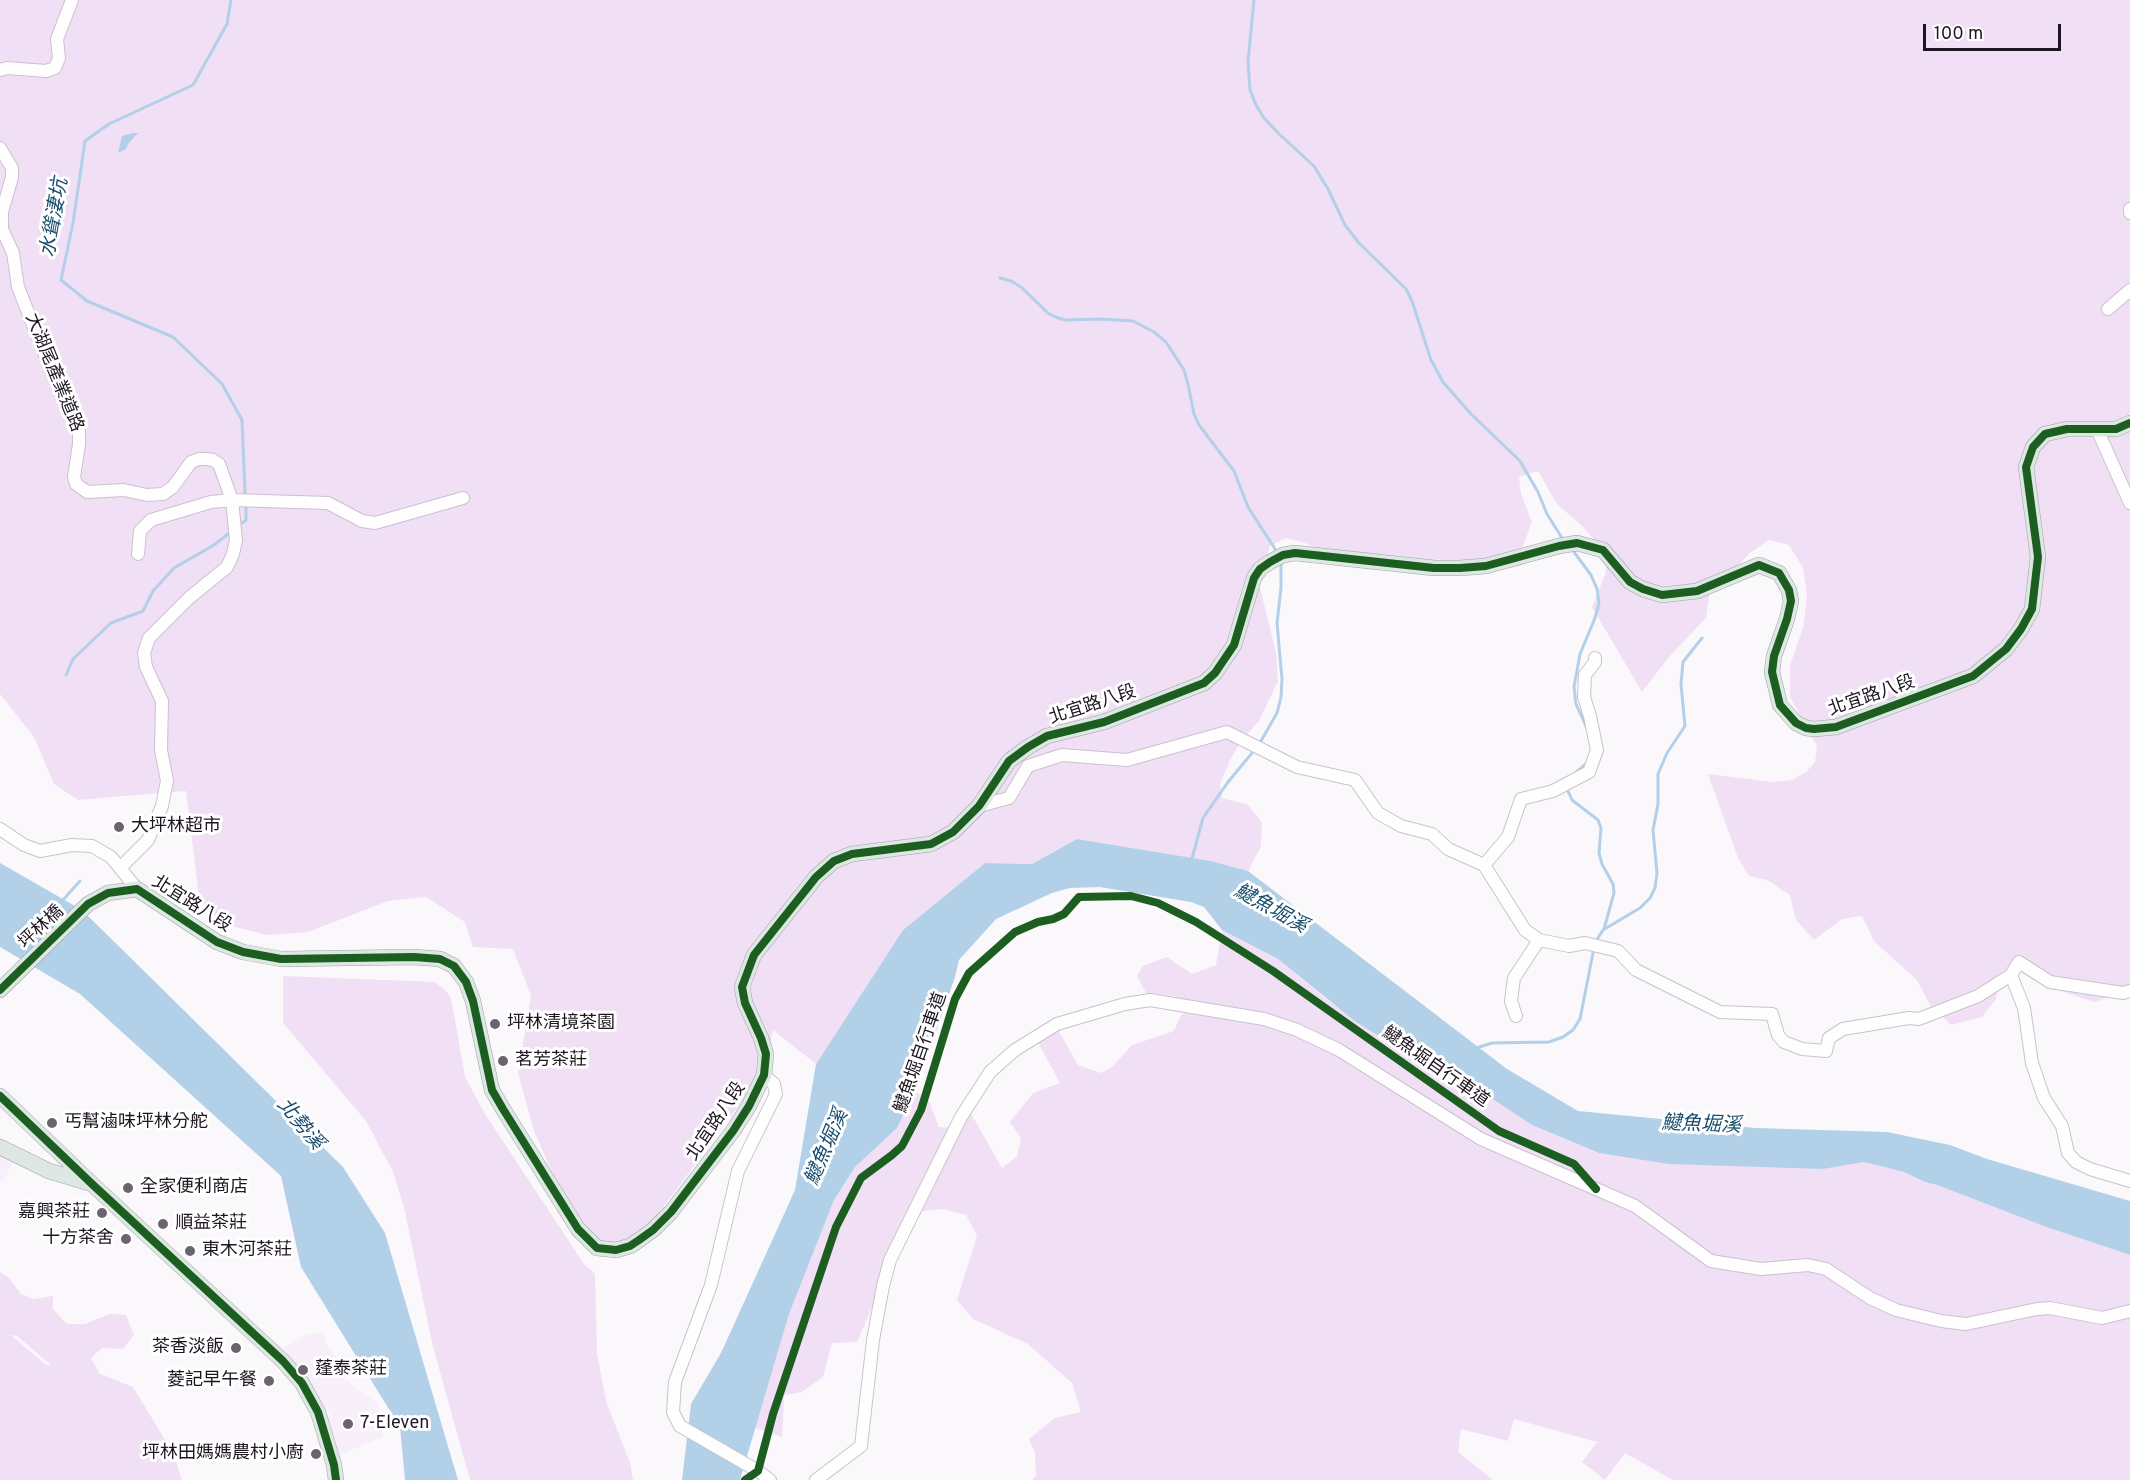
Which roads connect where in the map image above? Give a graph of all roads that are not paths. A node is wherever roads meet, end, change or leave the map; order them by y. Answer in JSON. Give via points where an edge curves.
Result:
{"nodes":[{"id":1,"x":72,"y":0,"type":"edge"},
{"id":2,"x":0,"y":70,"type":"edge"},
{"id":3,"x":0,"y":148,"type":"edge"},
{"id":4,"x":2130,"y":290,"type":"edge"},
{"id":5,"x":2108,"y":309,"type":"dead end"},
{"id":6,"x":2130,"y":423,"type":"edge"},
{"id":7,"x":2097,"y":429,"type":"junction"},
{"id":8,"x":463,"y":498,"type":"dead end"},
{"id":9,"x":232,"y":500,"type":"junction"},
{"id":10,"x":2130,"y":502,"type":"edge"},
{"id":11,"x":138,"y":554,"type":"dead end"},
{"id":12,"x":1595,"y":658,"type":"dead end"},
{"id":13,"x":979,"y":806,"type":"junction"},
{"id":14,"x":0,"y":829,"type":"edge"},
{"id":15,"x":1484,"y":865,"type":"junction"},
{"id":16,"x":120,"y":868,"type":"junction"},
{"id":17,"x":137,"y":889,"type":"junction"},
{"id":18,"x":108,"y":893,"type":"joint"},
{"id":19,"x":1539,"y":940,"type":"junction"},
{"id":20,"x":2011,"y":975,"type":"junction"},
{"id":21,"x":0,"y":990,"type":"edge"},
{"id":22,"x":2130,"y":991,"type":"edge"},
{"id":23,"x":1516,"y":1016,"type":"dead end"},
{"id":24,"x":764,"y":1075,"type":"junction"},
{"id":25,"x":0,"y":1096,"type":"edge"},
{"id":26,"x":0,"y":1147,"type":"edge"},
{"id":27,"x":2130,"y":1181,"type":"edge"},
{"id":28,"x":92,"y":1184,"type":"junction"},
{"id":29,"x":2130,"y":1311,"type":"edge"},
{"id":30,"x":336,"y":1480,"type":"edge"},
{"id":31,"x":770,"y":1480,"type":"edge"},
{"id":32,"x":816,"y":1480,"type":"edge"}],
"edges":[{"from":1,"to":2,"type":"street","via":[[57,39],[55,68]]},
{"from":3,"to":9,"type":"street","name":"大湖尾產業道路","via":[[12,168],[2,229],[13,254],[18,287],[79,430],[75,484],[87,492],[163,494],[191,462],[207,459],[219,464]]},
{"from":4,"to":5,"type":"street"},
{"from":6,"to":7,"type":"main road","name":"北宜路八段","via":[[2116,429]]},
{"from":7,"to":10,"type":"street"},
{"from":7,"to":13,"type":"main road","name":"北宜路八段","via":[[2045,434],[2033,447],[2026,467],[2038,557],[2032,609],[2006,649],[1973,676],[1836,727],[1806,728],[1780,705],[1772,672],[1791,601],[1790,590],[1771,568],[1759,565],[1697,591],[1662,595],[1630,582],[1603,550],[1577,543],[1486,566],[1460,568],[1295,553],[1283,555],[1260,569],[1234,645],[1204,683],[1104,722],[1047,736],[1009,761]]},
{"from":8,"to":9,"type":"street","via":[[375,523],[362,521],[328,503]]},
{"from":9,"to":11,"type":"street","via":[[211,502],[151,520],[140,531]]},
{"from":9,"to":16,"type":"street","name":"大湖尾產業道路","via":[[236,540],[226,567],[148,638],[144,653],[146,667],[162,701],[161,750],[167,781],[148,840]]},
{"from":12,"to":15,"type":"street","via":[[1586,675],[1584,697],[1597,750],[1589,772],[1554,790],[1521,799],[1508,837]]},
{"from":13,"to":15,"type":"street","via":[[1008,798],[1028,766],[1062,755],[1127,760],[1227,732],[1298,767],[1354,780],[1378,813],[1401,826],[1432,834],[1448,849]]},
{"from":13,"to":24,"type":"main road","name":"北宜路八段","via":[[953,832],[931,844],[852,854],[834,861],[782,917],[754,955],[742,987],[764,1045]]},
{"from":14,"to":16,"type":"street","via":[[40,851],[92,846],[111,857]]},
{"from":15,"to":19,"type":"street","via":[[1525,930]]},
{"from":16,"to":17,"type":"street"},
{"from":17,"to":18,"type":"main road","name":"北宜路八段"},
{"from":17,"to":24,"type":"main road","name":"北宜路八段","via":[[217,942],[243,952],[280,959],[414,957],[440,959],[454,966],[473,1001],[492,1090],[578,1229],[597,1248],[616,1250],[630,1246],[671,1212],[733,1131]]},
{"from":18,"to":21,"type":"main road","name":"坪林橋","via":[[88,904]]},
{"from":19,"to":20,"type":"street","via":[[1569,946],[1585,943],[1618,951],[1636,970],[1720,1012],[1772,1014],[1784,1042],[1802,1049],[1826,1051],[1829,1038],[1843,1029],[1919,1019],[1978,996]]},
{"from":19,"to":23,"type":"street","via":[[1514,978],[1511,1001]]},
{"from":20,"to":22,"type":"street","via":[[2019,962],[2050,982]]},
{"from":20,"to":27,"type":"street","via":[[2024,1008],[2032,1063],[2044,1098],[2062,1126],[2068,1153],[2090,1169]]},
{"from":24,"to":31,"type":"street","via":[[774,1084],[776,1094],[738,1171],[711,1285],[675,1382],[673,1412],[680,1426]]},
{"from":25,"to":28,"type":"main road"},
{"from":26,"to":28,"type":"main road","via":[[49,1171]]},
{"from":28,"to":30,"type":"main road","via":[[283,1360],[302,1383],[318,1412]]},
{"from":29,"to":32,"type":"street","via":[[2102,1318],[2037,1309],[1965,1324],[1896,1310],[1826,1269],[1808,1265],[1761,1269],[1711,1261],[1635,1206],[1481,1139],[1340,1050],[1264,1019],[1150,1000],[1057,1024],[990,1071],[961,1117],[890,1260],[873,1340],[861,1446]]}]}
